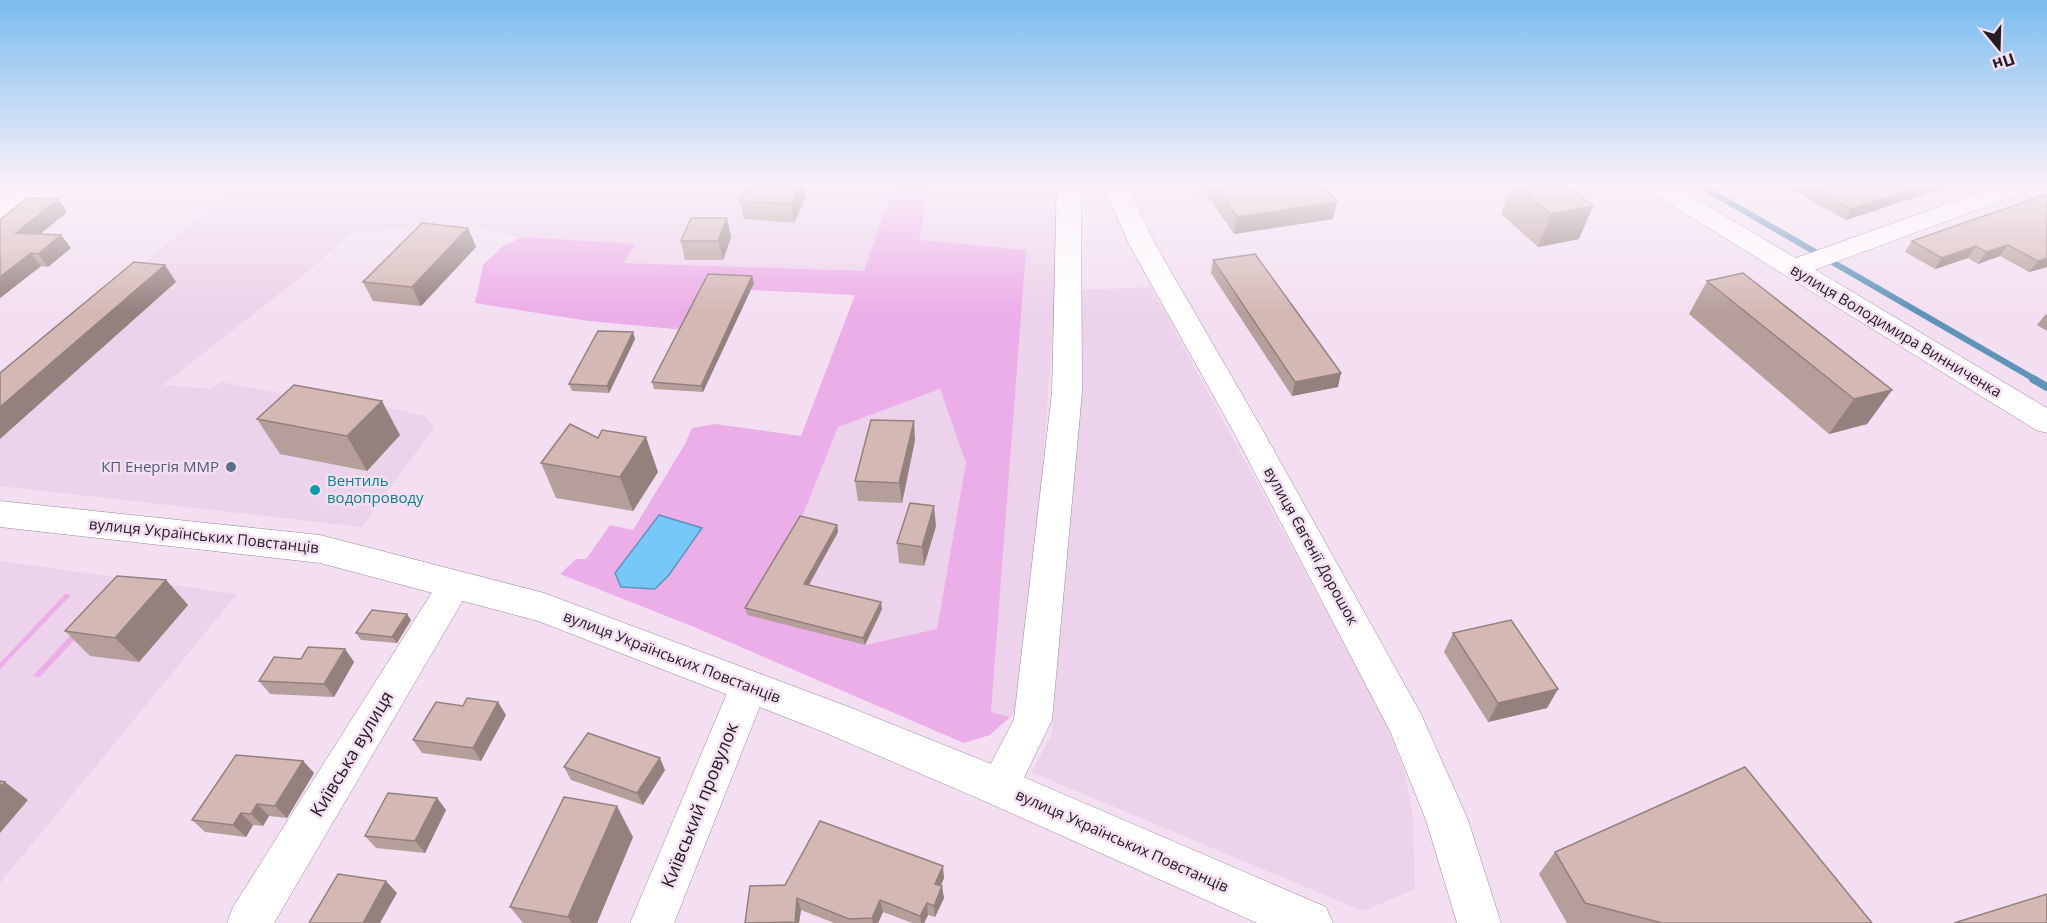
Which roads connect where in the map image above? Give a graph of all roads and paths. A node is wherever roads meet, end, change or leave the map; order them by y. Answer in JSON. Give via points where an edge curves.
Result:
{"nodes":[{"id":1,"x":1069,"y":226,"type":"edge"},
{"id":2,"x":1134,"y":226,"type":"edge"},
{"id":3,"x":1724,"y":226,"type":"edge"},
{"id":4,"x":1909,"y":226,"type":"edge"},
{"id":5,"x":1794,"y":268,"type":"junction"},
{"id":6,"x":2047,"y":422,"type":"edge"},
{"id":7,"x":0,"y":514,"type":"edge"},
{"id":8,"x":455,"y":585,"type":"junction"},
{"id":9,"x":749,"y":686,"type":"junction"},
{"id":10,"x":999,"y":787,"type":"junction"},
{"id":11,"x":249,"y":923,"type":"edge"},
{"id":12,"x":652,"y":923,"type":"edge"},
{"id":13,"x":1310,"y":923,"type":"edge"},
{"id":14,"x":1479,"y":923,"type":"edge"}],
"edges":[{"from":1,"to":10,"type":"street","via":[[1067,392],[1034,720]]},
{"from":2,"to":14,"type":"street","name":"вулиця Євгенії Дорошок","via":[[1407,726],[1447,820]]},
{"from":3,"to":5,"type":"street","name":"вулиця Володимира Винниченка"},
{"from":4,"to":5,"type":"street"},
{"from":5,"to":6,"type":"street","name":"вулиця Володимира Винниченка"},
{"from":7,"to":8,"type":"street","name":"вулиця Українських Повстанців","via":[[320,549]]},
{"from":8,"to":9,"type":"street","name":"вулиця Українських Повстанців","via":[[544,608]]},
{"from":8,"to":11,"type":"street","name":"Київська вулиця"},
{"from":9,"to":10,"type":"street","name":"вулиця Українських Повстанців"},
{"from":9,"to":12,"type":"street","name":"Київський провулок"},
{"from":10,"to":13,"type":"street","name":"вулиця Українських Повстанців"}]}
